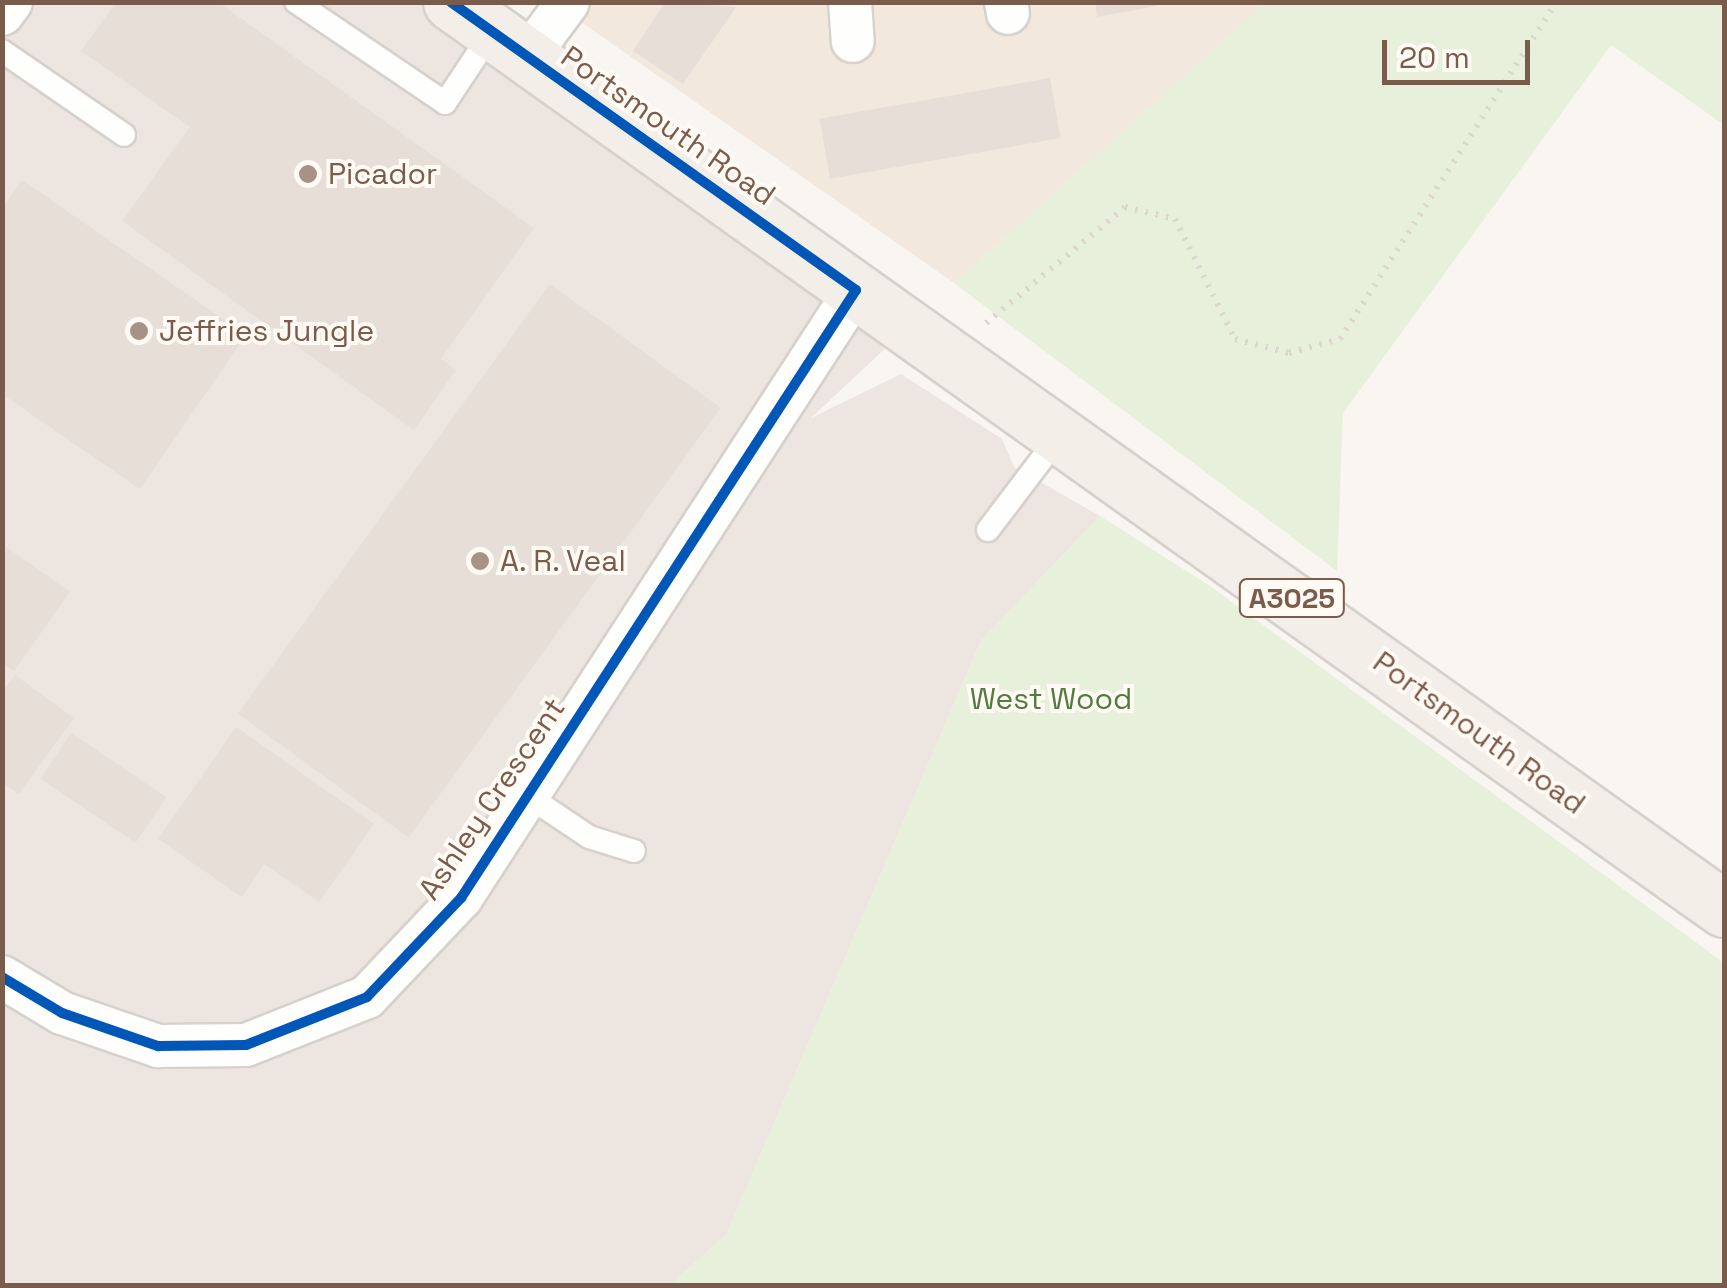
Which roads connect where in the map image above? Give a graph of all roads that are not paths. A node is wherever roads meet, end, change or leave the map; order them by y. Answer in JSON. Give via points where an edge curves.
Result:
{"nodes":[{"id":1,"x":11,"y":2,"type":"edge"},
{"id":2,"x":296,"y":2,"type":"edge"},
{"id":3,"x":568,"y":2,"type":"edge"},
{"id":4,"x":2,"y":14,"type":"edge"},
{"id":5,"x":490,"y":30,"type":"edge"},
{"id":6,"x":2,"y":50,"type":"edge"},
{"id":7,"x":124,"y":136,"type":"dead end"},
{"id":8,"x":856,"y":290,"type":"junction"},
{"id":9,"x":1062,"y":432,"type":"junction"},
{"id":10,"x":988,"y":530,"type":"dead end"},
{"id":11,"x":528,"y":796,"type":"junction"},
{"id":12,"x":634,"y":852,"type":"dead end"},
{"id":13,"x":1724,"y":910,"type":"edge"},
{"id":14,"x":2,"y":977,"type":"edge"}],
"edges":[{"from":1,"to":4,"type":"street"},
{"from":2,"to":5,"type":"lane","via":[[445,103]]},
{"from":3,"to":5,"type":"street"},
{"from":5,"to":8,"type":"main road","name":"Portsmouth Road","number":"A3025"},
{"from":6,"to":7,"type":"lane"},
{"from":8,"to":9,"type":"main road","name":"Portsmouth Road","number":"A3025"},
{"from":8,"to":11,"type":"street","name":"Ashley Crescent"},
{"from":9,"to":10,"type":"lane"},
{"from":9,"to":13,"type":"main road","name":"Portsmouth Road","number":"A3025"},
{"from":11,"to":12,"type":"lane","via":[[589,837]]},
{"from":11,"to":14,"type":"street","name":"Ashley Crescent","via":[[461,898],[366,996],[246,1046],[158,1046],[62,1013]]}]}
